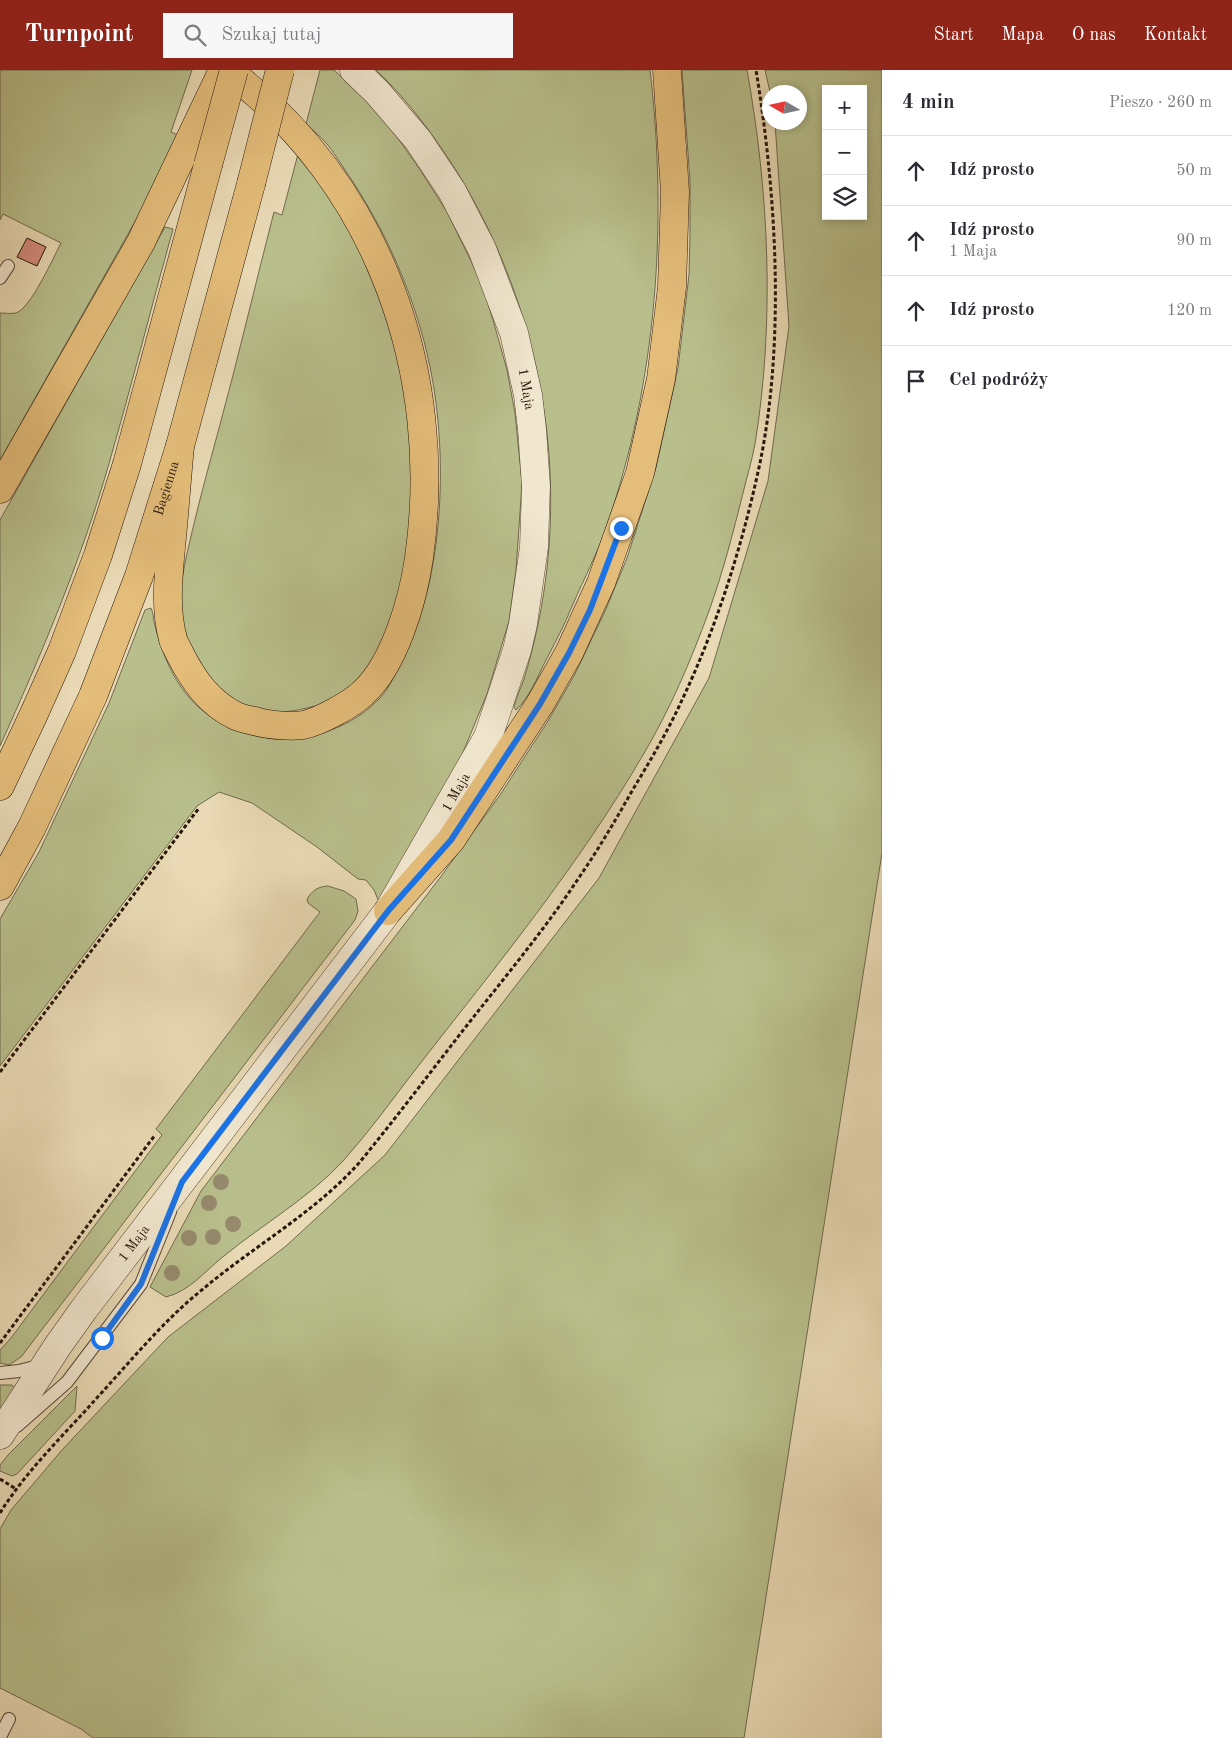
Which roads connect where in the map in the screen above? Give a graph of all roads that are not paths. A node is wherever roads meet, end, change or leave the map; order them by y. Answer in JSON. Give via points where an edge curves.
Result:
{"nodes":[{"id":1,"x":223,"y":70,"type":"edge"},
{"id":2,"x":227,"y":70,"type":"edge"},
{"id":3,"x":234,"y":70,"type":"edge"},
{"id":4,"x":280,"y":70,"type":"edge"},
{"id":5,"x":354,"y":70,"type":"edge"},
{"id":6,"x":667,"y":70,"type":"edge"},
{"id":7,"x":8,"y":266,"type":"dead end"},
{"id":8,"x":0,"y":278,"type":"edge"},
{"id":9,"x":180,"y":446,"type":"junction"},
{"id":10,"x":0,"y":489,"type":"edge"},
{"id":11,"x":0,"y":786,"type":"edge"},
{"id":12,"x":0,"y":886,"type":"edge"},
{"id":13,"x":388,"y":911,"type":"junction"},
{"id":14,"x":182,"y":1182,"type":"junction"},
{"id":15,"x":46,"y":1364,"type":"junction"},
{"id":16,"x":0,"y":1373,"type":"edge"},
{"id":17,"x":0,"y":1435,"type":"edge"},
{"id":18,"x":0,"y":1441,"type":"edge"},
{"id":19,"x":10,"y":1719,"type":"dead end"},
{"id":20,"x":0,"y":1737,"type":"edge"}],
"edges":[{"from":1,"to":10,"type":"main road","via":[[141,242]]},
{"from":2,"to":9,"type":"main road","via":[[254,90],[300,136],[337,184],[365,231],[400,316],[412,358],[422,418],[425,473],[423,530],[406,614],[381,669],[363,693],[332,714],[303,725],[267,725],[237,716],[208,698],[189,673],[173,639],[169,609]]},
{"from":3,"to":11,"type":"main road","bridge":true,"via":[[107,527],[62,651]]},
{"from":4,"to":9,"type":"main road","name":"Bagienna","bridge":true},
{"from":5,"to":13,"type":"street","name":"1 Maja","via":[[418,140],[452,191],[482,249],[509,316],[520,357],[528,395],[536,486],[534,547],[523,624],[488,737]]},
{"from":6,"to":13,"type":"main road","via":[[675,192],[672,287],[661,379],[640,472],[601,583],[569,653],[540,704],[451,840]]},
{"from":7,"to":8,"type":"lane"},
{"from":9,"to":12,"type":"main road","name":"Bagienna","via":[[139,576],[93,696],[32,827]]},
{"from":13,"to":14,"type":"street","name":"1 Maja"},
{"from":14,"to":15,"type":"street","name":"1 Maja"},
{"from":14,"to":18,"type":"lane","via":[[141,1284],[67,1382]]},
{"from":15,"to":16,"type":"lane"},
{"from":15,"to":17,"type":"street","name":"1 Maja"},
{"from":19,"to":20,"type":"lane"}]}
